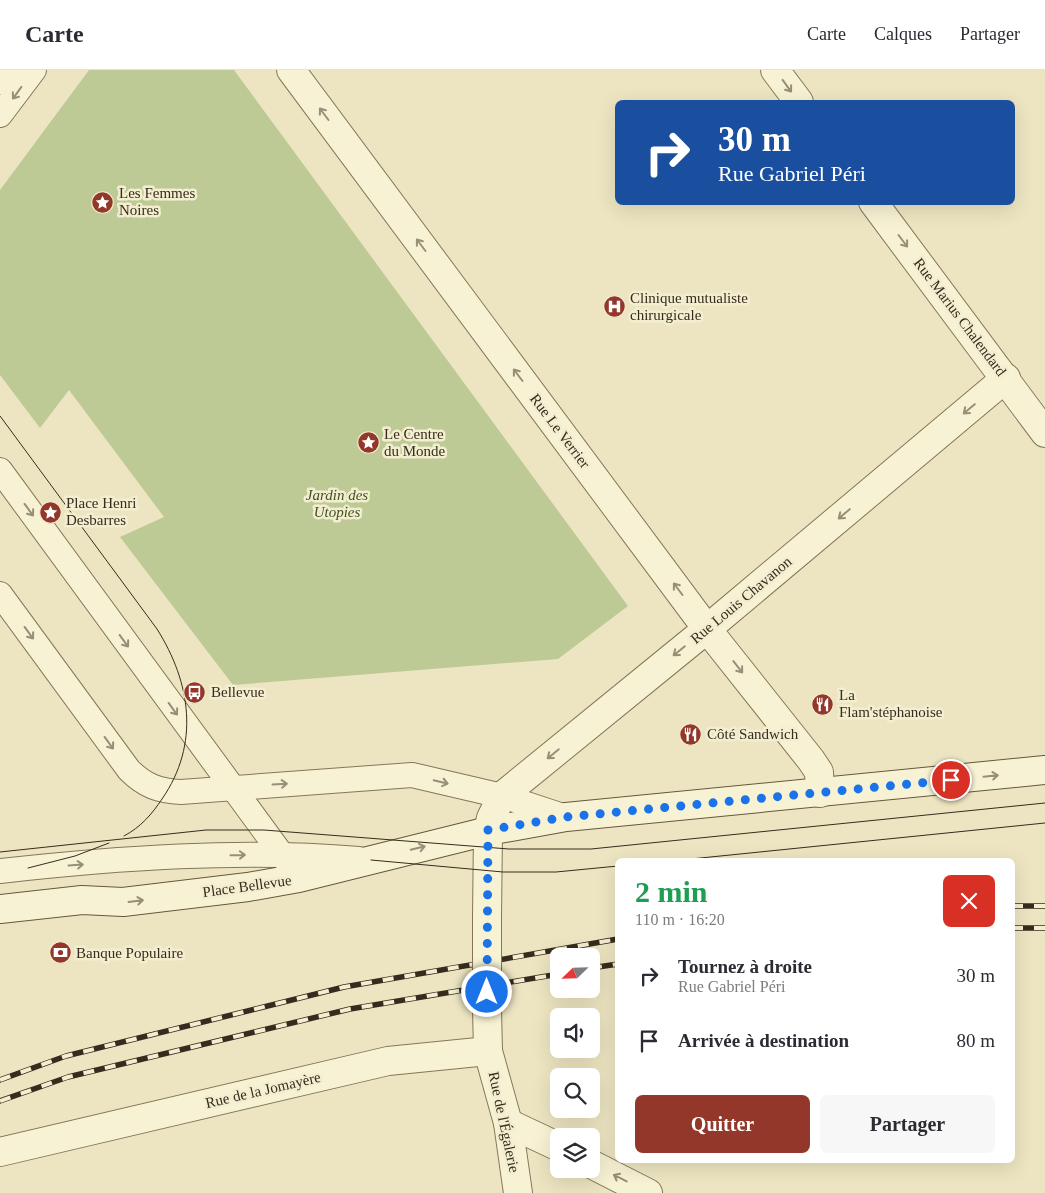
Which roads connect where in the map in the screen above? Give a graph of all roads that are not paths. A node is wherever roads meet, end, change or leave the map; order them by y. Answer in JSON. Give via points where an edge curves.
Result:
{"nodes":[{"id":1,"x":8,"y":70,"type":"edge"},
{"id":2,"x":34,"y":70,"type":"edge"},
{"id":3,"x":291,"y":70,"type":"edge"},
{"id":4,"x":775,"y":70,"type":"edge"},
{"id":5,"x":0,"y":82,"type":"edge"},
{"id":6,"x":798,"y":100,"type":"edge"},
{"id":7,"x":0,"y":116,"type":"edge"},
{"id":8,"x":875,"y":205,"type":"edge"},
{"id":9,"x":1006,"y":378,"type":"junction"},
{"id":10,"x":1045,"y":432,"type":"edge"},
{"id":11,"x":0,"y":470,"type":"edge"},
{"id":12,"x":0,"y":594,"type":"edge"},
{"id":13,"x":707,"y":628,"type":"junction"},
{"id":14,"x":1045,"y":770,"type":"edge"},
{"id":15,"x":231,"y":787,"type":"junction"},
{"id":16,"x":820,"y":793,"type":"junction"},
{"id":17,"x":502,"y":796,"type":"junction"},
{"id":18,"x":566,"y":817,"type":"junction"},
{"id":19,"x":488,"y":830,"type":"junction"},
{"id":20,"x":281,"y":854,"type":"junction"},
{"id":21,"x":371,"y":860,"type":"junction"},
{"id":22,"x":0,"y":871,"type":"edge"},
{"id":23,"x":299,"y":878,"type":"junction"},
{"id":24,"x":0,"y":909,"type":"edge"},
{"id":25,"x":488,"y":1051,"type":"junction"},
{"id":26,"x":508,"y":1123,"type":"junction"},
{"id":27,"x":550,"y":1143,"type":"edge"},
{"id":28,"x":0,"y":1152,"type":"edge"},
{"id":29,"x":600,"y":1169,"type":"edge"},
{"id":30,"x":518,"y":1193,"type":"edge"},
{"id":31,"x":648,"y":1193,"type":"edge"}],
"edges":[{"from":1,"to":5,"type":"lane"},
{"from":2,"to":7,"type":"lane","one_way":true},
{"from":13,"to":3,"type":"street","name":"Rue Le Verrier","one_way":true},
{"from":4,"to":6,"type":"street","one_way":true},
{"from":8,"to":9,"type":"street","name":"Rue Marius Chalendard","one_way":true},
{"from":9,"to":10,"type":"street","name":"Rue Marius Chalendard"},
{"from":9,"to":13,"type":"street","name":"Rue Louis Chavanon","one_way":true},
{"from":11,"to":15,"type":"lane","one_way":true},
{"from":12,"to":15,"type":"lane","one_way":true,"via":[[134,775],[145,784],[167,791]]},
{"from":13,"to":16,"type":"street","name":"Rue Le Verrier","one_way":true,"via":[[811,760],[819,772]]},
{"from":13,"to":17,"type":"street","name":"Rue Louis Chavanon","one_way":true},
{"from":16,"to":14,"type":"street","name":"Place Bellevue","one_way":true},
{"from":15,"to":17,"type":"lane","one_way":true,"via":[[412,775]]},
{"from":15,"to":20,"type":"lane"},
{"from":16,"to":18,"type":"street","name":"Place Bellevue"},
{"from":17,"to":18,"type":"lane"},
{"from":17,"to":19,"type":"street","name":"Rue Louis Chavanon"},
{"from":18,"to":19,"type":"street","name":"Place Bellevue"},
{"from":21,"to":19,"type":"street","name":"Place Bellevue","one_way":true},
{"from":19,"to":25,"type":"street","bridge":true},
{"from":20,"to":21,"type":"lane"},
{"from":22,"to":20,"type":"lane","one_way":true,"via":[[178,857]]},
{"from":20,"to":23,"type":"lane"},
{"from":21,"to":23,"type":"street","name":"Place Bellevue"},
{"from":24,"to":23,"type":"street","name":"Place Bellevue","one_way":true,"via":[[82,900],[123,902]]},
{"from":25,"to":26,"type":"street","name":"Rue de l'Égalerie"},
{"from":25,"to":28,"type":"street","name":"Rue de la Jomayère","via":[[388,1061]]},
{"from":26,"to":27,"type":"street"},
{"from":26,"to":30,"type":"street","name":"Rue de l'Égalerie"},
{"from":31,"to":29,"type":"street","one_way":true}]}
